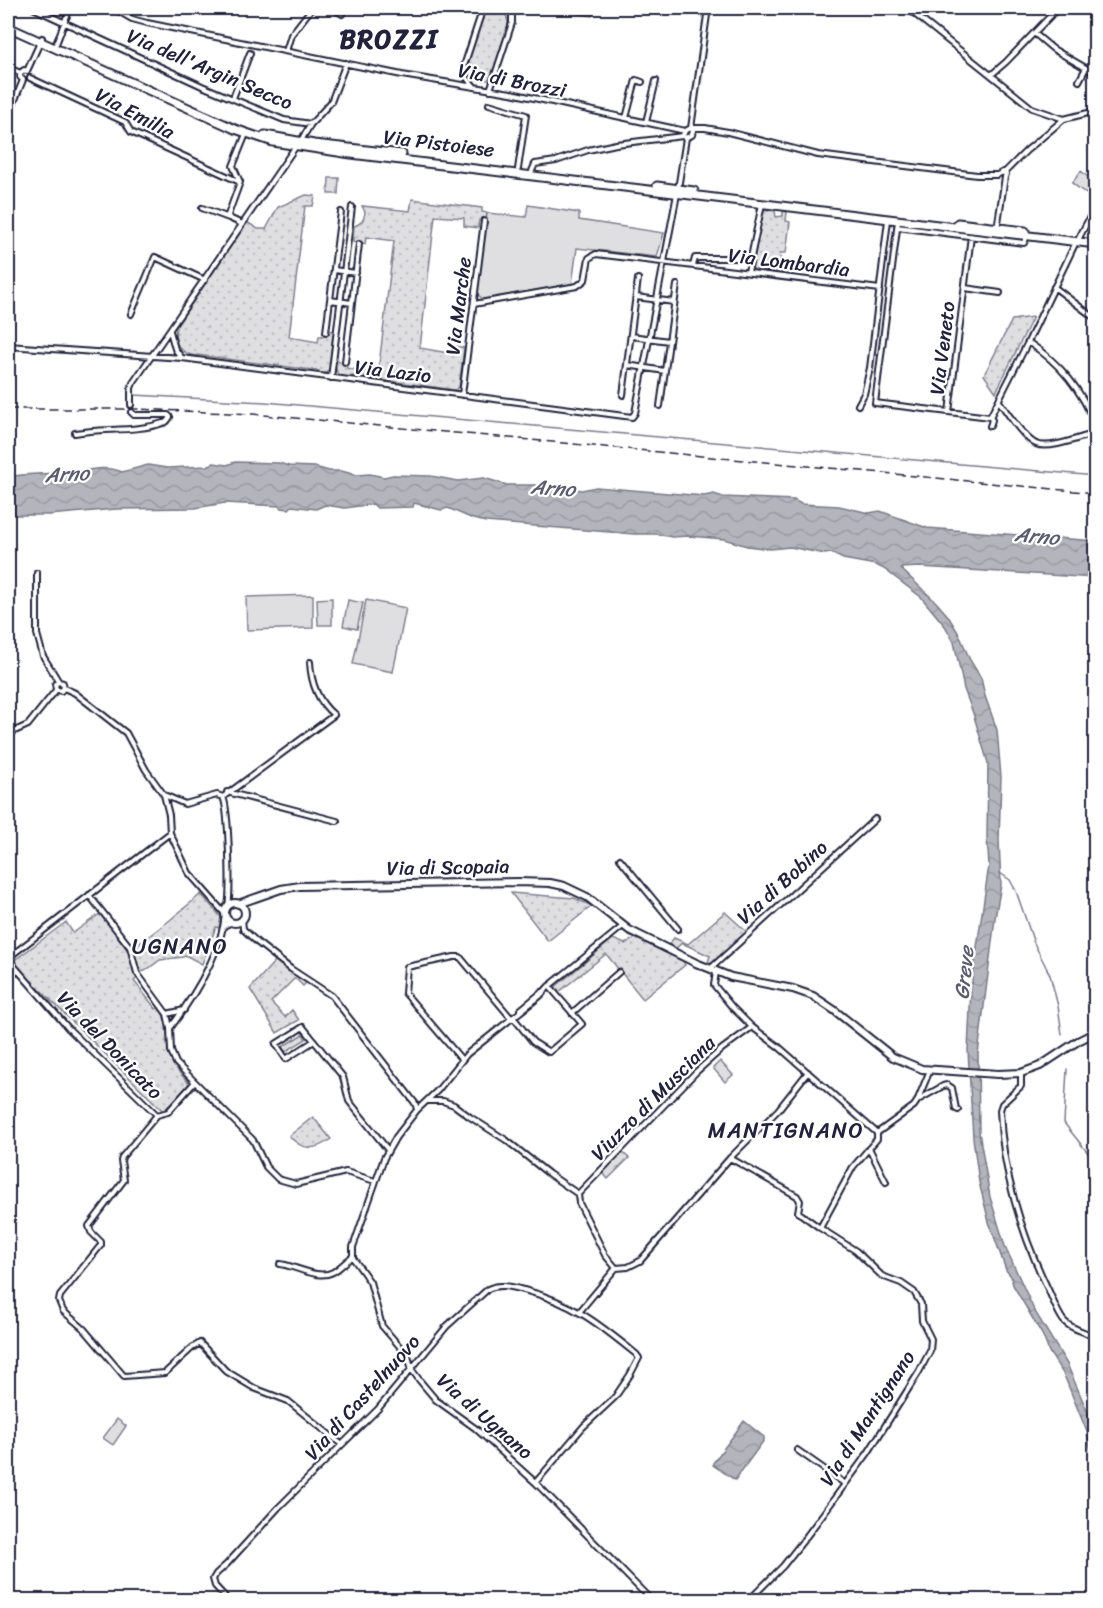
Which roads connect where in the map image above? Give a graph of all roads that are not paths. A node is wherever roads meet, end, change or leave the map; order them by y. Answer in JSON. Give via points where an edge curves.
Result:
{"nodes":[{"id":1,"x":33,"y":8,"type":"edge"},
{"id":2,"x":70,"y":8,"type":"edge"},
{"id":3,"x":113,"y":8,"type":"edge"},
{"id":4,"x":312,"y":8,"type":"edge"},
{"id":5,"x":333,"y":8,"type":"edge"},
{"id":6,"x":483,"y":8,"type":"edge"},
{"id":7,"x":508,"y":8,"type":"edge"},
{"id":8,"x":708,"y":8,"type":"edge"},
{"id":9,"x":906,"y":8,"type":"edge"},
{"id":10,"x":1058,"y":8,"type":"edge"},
{"id":11,"x":342,"y":14,"type":"dead end"},
{"id":12,"x":65,"y":21,"type":"junction"},
{"id":13,"x":8,"y":25,"type":"edge"},
{"id":14,"x":1034,"y":33,"type":"junction"},
{"id":15,"x":41,"y":40,"type":"junction"},
{"id":16,"x":56,"y":44,"type":"junction"},
{"id":17,"x":251,"y":49,"type":"junction"},
{"id":18,"x":286,"y":51,"type":"junction"},
{"id":19,"x":346,"y":63,"type":"junction"},
{"id":20,"x":8,"y":67,"type":"edge"},
{"id":21,"x":1086,"y":68,"type":"junction"},
{"id":22,"x":27,"y":71,"type":"junction"},
{"id":23,"x":20,"y":73,"type":"junction"},
{"id":24,"x":1095,"y":74,"type":"edge"},
{"id":25,"x":991,"y":75,"type":"junction"},
{"id":26,"x":30,"y":78,"type":"junction"},
{"id":27,"x":23,"y":80,"type":"junction"},
{"id":28,"x":656,"y":81,"type":"dead end"},
{"id":29,"x":1078,"y":81,"type":"dead end"},
{"id":30,"x":642,"y":82,"type":"dead end"},
{"id":31,"x":474,"y":86,"type":"junction"},
{"id":32,"x":490,"y":90,"type":"junction"},
{"id":33,"x":233,"y":98,"type":"junction"},
{"id":34,"x":489,"y":104,"type":"dead end"},
{"id":35,"x":1095,"y":111,"type":"edge"},
{"id":36,"x":8,"y":117,"type":"edge"},
{"id":37,"x":626,"y":117,"type":"junction"},
{"id":38,"x":1064,"y":119,"type":"junction"},
{"id":39,"x":646,"y":122,"type":"junction"},
{"id":40,"x":311,"y":124,"type":"junction"},
{"id":41,"x":692,"y":129,"type":"junction"},
{"id":42,"x":246,"y":134,"type":"junction"},
{"id":43,"x":8,"y":135,"type":"edge"},
{"id":44,"x":685,"y":135,"type":"junction"},
{"id":45,"x":298,"y":144,"type":"junction"},
{"id":46,"x":8,"y":162,"type":"edge"},
{"id":47,"x":518,"y":169,"type":"junction"},
{"id":48,"x":532,"y":171,"type":"junction"},
{"id":49,"x":1003,"y":176,"type":"junction"},
{"id":50,"x":240,"y":182,"type":"junction"},
{"id":51,"x":678,"y":191,"type":"junction"},
{"id":52,"x":1095,"y":200,"type":"edge"},
{"id":53,"x":762,"y":204,"type":"junction"},
{"id":54,"x":352,"y":207,"type":"dead end"},
{"id":55,"x":202,"y":208,"type":"dead end"},
{"id":56,"x":341,"y":212,"type":"dead end"},
{"id":57,"x":229,"y":218,"type":"junction"},
{"id":58,"x":889,"y":218,"type":"junction"},
{"id":59,"x":483,"y":221,"type":"dead end"},
{"id":60,"x":242,"y":224,"type":"junction"},
{"id":61,"x":898,"y":224,"type":"junction"},
{"id":62,"x":910,"y":226,"type":"junction"},
{"id":63,"x":997,"y":230,"type":"junction"},
{"id":64,"x":887,"y":232,"type":"junction"},
{"id":65,"x":897,"y":233,"type":"junction"},
{"id":66,"x":971,"y":236,"type":"junction"},
{"id":67,"x":1027,"y":236,"type":"junction"},
{"id":68,"x":1077,"y":240,"type":"junction"},
{"id":69,"x":337,"y":242,"type":"junction"},
{"id":70,"x":1095,"y":242,"type":"edge"},
{"id":71,"x":348,"y":243,"type":"junction"},
{"id":72,"x":359,"y":244,"type":"dead end"},
{"id":73,"x":751,"y":258,"type":"junction"},
{"id":74,"x":664,"y":262,"type":"junction"},
{"id":75,"x":693,"y":266,"type":"junction"},
{"id":76,"x":333,"y":270,"type":"junction"},
{"id":77,"x":344,"y":271,"type":"junction"},
{"id":78,"x":748,"y":272,"type":"junction"},
{"id":79,"x":356,"y":273,"type":"junction"},
{"id":80,"x":638,"y":279,"type":"dead end"},
{"id":81,"x":205,"y":280,"type":"junction"},
{"id":82,"x":676,"y":285,"type":"dead end"},
{"id":83,"x":1054,"y":287,"type":"junction"},
{"id":84,"x":965,"y":288,"type":"junction"},
{"id":85,"x":880,"y":289,"type":"junction"},
{"id":86,"x":1000,"y":293,"type":"dead end"},
{"id":87,"x":636,"y":297,"type":"junction"},
{"id":88,"x":657,"y":299,"type":"junction"},
{"id":89,"x":330,"y":300,"type":"junction"},
{"id":90,"x":340,"y":302,"type":"junction"},
{"id":91,"x":674,"y":302,"type":"junction"},
{"id":92,"x":352,"y":303,"type":"junction"},
{"id":93,"x":474,"y":304,"type":"junction"},
{"id":94,"x":131,"y":314,"type":"dead end"},
{"id":95,"x":1095,"y":319,"type":"edge"},
{"id":96,"x":876,"y":320,"type":"junction"},
{"id":97,"x":886,"y":321,"type":"junction"},
{"id":98,"x":170,"y":330,"type":"junction"},
{"id":99,"x":337,"y":330,"type":"junction"},
{"id":100,"x":349,"y":331,"type":"junction"},
{"id":101,"x":326,"y":332,"type":"dead end"},
{"id":102,"x":631,"y":336,"type":"junction"},
{"id":103,"x":650,"y":338,"type":"junction"},
{"id":104,"x":669,"y":341,"type":"junction"},
{"id":105,"x":1028,"y":342,"type":"junction"},
{"id":106,"x":8,"y":346,"type":"edge"},
{"id":107,"x":153,"y":356,"type":"junction"},
{"id":108,"x":182,"y":358,"type":"junction"},
{"id":109,"x":345,"y":362,"type":"dead end"},
{"id":110,"x":627,"y":365,"type":"junction"},
{"id":111,"x":644,"y":368,"type":"junction"},
{"id":112,"x":665,"y":370,"type":"junction"},
{"id":113,"x":332,"y":378,"type":"junction"},
{"id":114,"x":462,"y":394,"type":"junction"},
{"id":115,"x":623,"y":395,"type":"dead end"},
{"id":116,"x":999,"y":400,"type":"junction"},
{"id":117,"x":131,"y":405,"type":"dead end"},
{"id":118,"x":858,"y":405,"type":"dead end"},
{"id":119,"x":660,"y":406,"type":"dead end"},
{"id":120,"x":949,"y":412,"type":"junction"},
{"id":121,"x":131,"y":413,"type":"dead end"},
{"id":122,"x":990,"y":417,"type":"junction"},
{"id":123,"x":990,"y":426,"type":"dead end"},
{"id":124,"x":1095,"y":426,"type":"edge"},
{"id":125,"x":1095,"y":433,"type":"edge"},
{"id":126,"x":75,"y":434,"type":"dead end"},
{"id":127,"x":37,"y":573,"type":"dead end"},
{"id":128,"x":310,"y":662,"type":"dead end"},
{"id":129,"x":59,"y":682,"type":"junction"},
{"id":130,"x":64,"y":688,"type":"junction"},
{"id":131,"x":56,"y":690,"type":"junction"},
{"id":132,"x":8,"y":734,"type":"edge"},
{"id":133,"x":227,"y":792,"type":"junction"},
{"id":134,"x":164,"y":795,"type":"junction"},
{"id":135,"x":223,"y":797,"type":"junction"},
{"id":136,"x":875,"y":819,"type":"dead end"},
{"id":137,"x":338,"y":821,"type":"dead end"},
{"id":138,"x":170,"y":833,"type":"junction"},
{"id":139,"x":620,"y":859,"type":"dead end"},
{"id":140,"x":89,"y":895,"type":"junction"},
{"id":141,"x":229,"y":895,"type":"junction"},
{"id":142,"x":262,"y":896,"type":"junction"},
{"id":143,"x":237,"y":904,"type":"junction"},
{"id":144,"x":228,"y":906,"type":"junction"},
{"id":145,"x":225,"y":914,"type":"junction"},
{"id":146,"x":243,"y":917,"type":"junction"},
{"id":147,"x":232,"y":922,"type":"junction"},
{"id":148,"x":223,"y":926,"type":"junction"},
{"id":149,"x":623,"y":926,"type":"junction"},
{"id":150,"x":678,"y":929,"type":"dead end"},
{"id":151,"x":8,"y":959,"type":"edge"},
{"id":152,"x":713,"y":970,"type":"junction"},
{"id":153,"x":620,"y":972,"type":"dead end"},
{"id":154,"x":549,"y":986,"type":"junction"},
{"id":155,"x":184,"y":1010,"type":"junction"},
{"id":156,"x":572,"y":1013,"type":"junction"},
{"id":157,"x":167,"y":1014,"type":"junction"},
{"id":158,"x":512,"y":1017,"type":"junction"},
{"id":159,"x":752,"y":1027,"type":"junction"},
{"id":160,"x":170,"y":1028,"type":"junction"},
{"id":161,"x":1095,"y":1032,"type":"edge"},
{"id":162,"x":314,"y":1041,"type":"junction"},
{"id":163,"x":462,"y":1060,"type":"junction"},
{"id":164,"x":930,"y":1070,"type":"junction"},
{"id":165,"x":808,"y":1072,"type":"junction"},
{"id":166,"x":1021,"y":1073,"type":"junction"},
{"id":167,"x":195,"y":1082,"type":"junction"},
{"id":168,"x":918,"y":1100,"type":"junction"},
{"id":169,"x":428,"y":1101,"type":"junction"},
{"id":170,"x":417,"y":1110,"type":"junction"},
{"id":171,"x":958,"y":1110,"type":"dead end"},
{"id":172,"x":157,"y":1115,"type":"junction"},
{"id":173,"x":877,"y":1133,"type":"junction"},
{"id":174,"x":869,"y":1149,"type":"junction"},
{"id":175,"x":388,"y":1150,"type":"junction"},
{"id":176,"x":730,"y":1158,"type":"junction"},
{"id":177,"x":375,"y":1181,"type":"junction"},
{"id":178,"x":886,"y":1182,"type":"dead end"},
{"id":179,"x":578,"y":1194,"type":"junction"},
{"id":180,"x":820,"y":1228,"type":"junction"},
{"id":181,"x":352,"y":1257,"type":"junction"},
{"id":182,"x":280,"y":1264,"type":"dead end"},
{"id":183,"x":616,"y":1268,"type":"junction"},
{"id":184,"x":580,"y":1311,"type":"junction"},
{"id":185,"x":1095,"y":1337,"type":"edge"},
{"id":186,"x":411,"y":1368,"type":"junction"},
{"id":187,"x":341,"y":1444,"type":"junction"},
{"id":188,"x":797,"y":1450,"type":"dead end"},
{"id":189,"x":536,"y":1483,"type":"junction"},
{"id":190,"x":844,"y":1484,"type":"junction"},
{"id":191,"x":228,"y":1600,"type":"edge"},
{"id":192,"x":651,"y":1600,"type":"edge"},
{"id":193,"x":749,"y":1600,"type":"edge"}],
"edges":[{"from":1,"to":12,"type":"street","name":"Via dell'Argin Secco"},
{"from":2,"to":12,"type":"street"},
{"from":3,"to":17,"type":"street","name":"Via di Brozzi","via":[[136,20]]},
{"from":4,"to":18,"type":"street","via":[[291,35]]},
{"from":5,"to":11,"type":"street"},
{"from":6,"to":31,"type":"street","via":[[464,66],[465,76]]},
{"from":7,"to":32,"type":"street","via":[[512,23]]},
{"from":8,"to":41,"type":"street"},
{"from":9,"to":25,"type":"street"},
{"from":10,"to":14,"type":"street"},
{"from":12,"to":16,"type":"street"},
{"from":12,"to":33,"type":"street","name":"Via dell'Argin Secco","via":[[164,70]]},
{"from":13,"to":15,"type":"main road","name":"Via Pistoiese"},
{"from":14,"to":21,"type":"street"},
{"from":14,"to":25,"type":"street"},
{"from":15,"to":16,"type":"main road","name":"Via Pistoiese"},
{"from":15,"to":22,"type":"street"},
{"from":15,"to":42,"type":"main road","name":"Via Pistoiese"},
{"from":16,"to":45,"type":"main road","name":"Via Pistoiese","via":[[247,129]]},
{"from":17,"to":18,"type":"street","name":"Via di Brozzi"},
{"from":17,"to":33,"type":"street"},
{"from":18,"to":19,"type":"street","name":"Via di Brozzi"},
{"from":19,"to":31,"type":"street","name":"Via di Brozzi"},
{"from":19,"to":40,"type":"street","via":[[331,102]]},
{"from":20,"to":23,"type":"street"},
{"from":21,"to":24,"type":"street"},
{"from":21,"to":29,"type":"street"},
{"from":22,"to":23,"type":"street"},
{"from":22,"to":26,"type":"street"},
{"from":23,"to":27,"type":"street"},
{"from":25,"to":38,"type":"street","via":[[1032,108]]},
{"from":26,"to":27,"type":"street"},
{"from":26,"to":50,"type":"street","name":"Via Emilia","via":[[124,122],[131,132]]},
{"from":27,"to":36,"type":"street"},
{"from":28,"to":39,"type":"street"},
{"from":30,"to":37,"type":"street","via":[[636,80]]},
{"from":31,"to":32,"type":"street","name":"Via di Brozzi"},
{"from":32,"to":37,"type":"street","name":"Via di Brozzi"},
{"from":33,"to":40,"type":"street","name":"Via dell'Argin Secco","via":[[284,120]]},
{"from":34,"to":47,"type":"street","via":[[526,115]]},
{"from":35,"to":38,"type":"street"},
{"from":37,"to":39,"type":"street","name":"Via di Brozzi"},
{"from":38,"to":49,"type":"street"},
{"from":39,"to":44,"type":"street","name":"Via di Brozzi"},
{"from":40,"to":45,"type":"street"},
{"from":41,"to":44,"type":"street"},
{"from":41,"to":49,"type":"street","via":[[728,132],[855,161]]},
{"from":42,"to":45,"type":"main road","name":"Via Pistoiese"},
{"from":42,"to":50,"type":"street","via":[[233,166]]},
{"from":43,"to":46,"type":"street"},
{"from":44,"to":48,"type":"street","via":[[592,149],[536,164]]},
{"from":44,"to":51,"type":"street"},
{"from":45,"to":47,"type":"main road","name":"Via Pistoiese"},
{"from":45,"to":51,"type":"main road","name":"Via Pistoiese"},
{"from":45,"to":60,"type":"street"},
{"from":47,"to":48,"type":"main road","name":"Via Pistoiese"},
{"from":48,"to":51,"type":"main road","name":"Via Pistoiese"},
{"from":49,"to":63,"type":"street"},
{"from":50,"to":57,"type":"street"},
{"from":51,"to":53,"type":"main road","name":"Via Pistoiese"},
{"from":51,"to":58,"type":"main road","name":"Via Pistoiese"},
{"from":51,"to":74,"type":"street"},
{"from":52,"to":68,"type":"street"},
{"from":53,"to":58,"type":"main road","name":"Via Pistoiese"},
{"from":53,"to":73,"type":"street"},
{"from":54,"to":71,"type":"street"},
{"from":55,"to":57,"type":"street"},
{"from":56,"to":69,"type":"street"},
{"from":57,"to":60,"type":"street"},
{"from":58,"to":61,"type":"main road","name":"Via Pistoiese"},
{"from":58,"to":63,"type":"main road","name":"Via Pistoiese"},
{"from":58,"to":64,"type":"street"},
{"from":59,"to":93,"type":"street","name":"Via Marche"},
{"from":60,"to":81,"type":"street"},
{"from":61,"to":62,"type":"main road","name":"Via Pistoiese"},
{"from":61,"to":65,"type":"street"},
{"from":62,"to":63,"type":"main road","name":"Via Pistoiese"},
{"from":62,"to":66,"type":"street","name":"Via Pistoiese"},
{"from":63,"to":67,"type":"main road","name":"Via Pistoiese"},
{"from":63,"to":68,"type":"main road","name":"Via Pistoiese"},
{"from":64,"to":65,"type":"street"},
{"from":64,"to":85,"type":"street"},
{"from":65,"to":97,"type":"street"},
{"from":66,"to":67,"type":"street","name":"Via Pistoiese","via":[[1024,243]]},
{"from":66,"to":84,"type":"street","name":"Via Veneto"},
{"from":67,"to":68,"type":"main road","name":"Via Pistoiese"},
{"from":68,"to":70,"type":"main road","name":"Via Pistoiese"},
{"from":68,"to":83,"type":"street"},
{"from":69,"to":71,"type":"street"},
{"from":69,"to":76,"type":"street"},
{"from":71,"to":77,"type":"street"},
{"from":72,"to":79,"type":"street"},
{"from":73,"to":75,"type":"street","name":"Via Lombardia","via":[[694,258]]},
{"from":73,"to":78,"type":"street"},
{"from":74,"to":75,"type":"street","name":"Via Lombardia"},
{"from":74,"to":88,"type":"street"},
{"from":74,"to":93,"type":"street","name":"Via Lombardia","via":[[594,254],[589,258],[585,280],[577,286]]},
{"from":75,"to":78,"type":"street","name":"Via Lombardia"},
{"from":76,"to":77,"type":"street"},
{"from":76,"to":89,"type":"street"},
{"from":77,"to":79,"type":"street"},
{"from":77,"to":90,"type":"street"},
{"from":78,"to":85,"type":"street","name":"Via Lombardia"},
{"from":79,"to":92,"type":"street"},
{"from":80,"to":87,"type":"street"},
{"from":81,"to":94,"type":"street","via":[[154,257]]},
{"from":81,"to":98,"type":"street"},
{"from":82,"to":91,"type":"street"},
{"from":83,"to":95,"type":"street"},
{"from":83,"to":105,"type":"street"},
{"from":84,"to":86,"type":"street","name":"Via Veneto"},
{"from":84,"to":120,"type":"street","name":"Via Veneto"},
{"from":85,"to":96,"type":"street"},
{"from":87,"to":88,"type":"street"},
{"from":87,"to":102,"type":"street"},
{"from":88,"to":91,"type":"street"},
{"from":88,"to":103,"type":"street"},
{"from":89,"to":90,"type":"street"},
{"from":89,"to":101,"type":"street"},
{"from":90,"to":92,"type":"street"},
{"from":90,"to":99,"type":"street"},
{"from":91,"to":104,"type":"street"},
{"from":92,"to":100,"type":"street"},
{"from":93,"to":114,"type":"street","name":"Via Marche"},
{"from":96,"to":97,"type":"street"},
{"from":96,"to":118,"type":"street","via":[[868,380]]},
{"from":97,"to":120,"type":"street","via":[[875,403]]},
{"from":98,"to":107,"type":"street"},
{"from":98,"to":108,"type":"street"},
{"from":99,"to":100,"type":"street"},
{"from":99,"to":113,"type":"street"},
{"from":100,"to":109,"type":"street"},
{"from":102,"to":103,"type":"street"},
{"from":102,"to":110,"type":"street"},
{"from":103,"to":104,"type":"street"},
{"from":103,"to":111,"type":"street"},
{"from":104,"to":112,"type":"street"},
{"from":105,"to":116,"type":"street"},
{"from":105,"to":124,"type":"street","via":[[1071,379]]},
{"from":106,"to":107,"type":"street","name":"Via Lazio"},
{"from":107,"to":108,"type":"street","name":"Via Lazio"},
{"from":107,"to":117,"type":"street","via":[[131,388]]},
{"from":108,"to":113,"type":"street","name":"Via Lazio"},
{"from":110,"to":111,"type":"street"},
{"from":110,"to":115,"type":"street"},
{"from":111,"to":112,"type":"street"},
{"from":111,"to":114,"type":"street","name":"Via Lazio","via":[[632,417]]},
{"from":112,"to":119,"type":"street"},
{"from":113,"to":114,"type":"street","name":"Via Lazio"},
{"from":116,"to":122,"type":"street"},
{"from":116,"to":125,"type":"street","via":[[1038,445]]},
{"from":120,"to":122,"type":"street"},
{"from":121,"to":126,"type":"street","via":[[170,417],[151,426]]},
{"from":122,"to":123,"type":"street"},
{"from":127,"to":129,"type":"street","via":[[38,634],[43,656]]},
{"from":128,"to":133,"type":"street","via":[[311,681],[324,706],[334,715]]},
{"from":129,"to":130,"type":"street"},
{"from":129,"to":131,"type":"street"},
{"from":130,"to":131,"type":"street"},
{"from":130,"to":134,"type":"street","via":[[126,734]]},
{"from":131,"to":132,"type":"street","via":[[28,725]]},
{"from":133,"to":135,"type":"street"},
{"from":133,"to":137,"type":"street"},
{"from":134,"to":135,"type":"street","via":[[185,804],[217,795]]},
{"from":134,"to":138,"type":"street"},
{"from":135,"to":141,"type":"street"},
{"from":136,"to":152,"type":"street","name":"Via di Bobino"},
{"from":138,"to":140,"type":"street"},
{"from":138,"to":145,"type":"street","via":[[189,873]]},
{"from":139,"to":150,"type":"street"},
{"from":140,"to":151,"type":"street"},
{"from":140,"to":157,"type":"street","via":[[130,947],[137,973]]},
{"from":141,"to":143,"type":"street"},
{"from":141,"to":144,"type":"street"},
{"from":142,"to":143,"type":"street","name":"Via di Scopaia"},
{"from":142,"to":146,"type":"street","name":"Via di Scopaia"},
{"from":142,"to":149,"type":"street","name":"Via di Scopaia","via":[[312,885],[543,883],[582,894]]},
{"from":143,"to":144,"type":"street"},
{"from":143,"to":146,"type":"street","via":[[243,908]]},
{"from":144,"to":145,"type":"street"},
{"from":145,"to":147,"type":"street"},
{"from":145,"to":148,"type":"street"},
{"from":146,"to":147,"type":"street"},
{"from":146,"to":170,"type":"street","via":[[243,929],[258,943],[332,996]]},
{"from":147,"to":148,"type":"street"},
{"from":148,"to":155,"type":"street","via":[[208,967]]},
{"from":149,"to":152,"type":"street"},
{"from":149,"to":154,"type":"street"},
{"from":151,"to":172,"type":"street","name":"Via del Donicato","via":[[69,1029]]},
{"from":152,"to":159,"type":"street","via":[[715,987]]},
{"from":152,"to":164,"type":"street","via":[[813,996],[892,1057]]},
{"from":153,"to":156,"type":"street"},
{"from":154,"to":156,"type":"street"},
{"from":154,"to":158,"type":"street"},
{"from":155,"to":157,"type":"street"},
{"from":155,"to":160,"type":"street"},
{"from":156,"to":158,"type":"street","via":[[582,1024],[549,1052],[533,1042]]},
{"from":157,"to":160,"type":"street"},
{"from":158,"to":163,"type":"street"},
{"from":158,"to":163,"type":"street","via":[[460,957],[407,967],[405,993]]},
{"from":159,"to":165,"type":"street"},
{"from":159,"to":179,"type":"street","name":"Viuzzo di Musciana","via":[[696,1072]]},
{"from":160,"to":167,"type":"street","via":[[173,1059]]},
{"from":161,"to":166,"type":"street","via":[[1040,1066]]},
{"from":162,"to":162,"type":"street","via":[[303,1027],[276,1044],[286,1059]]},
{"from":162,"to":175,"type":"street","via":[[343,1077],[352,1106]]},
{"from":163,"to":169,"type":"street"},
{"from":164,"to":166,"type":"street"},
{"from":164,"to":168,"type":"street"},
{"from":165,"to":173,"type":"street"},
{"from":165,"to":176,"type":"street","via":[[778,1110]]},
{"from":166,"to":185,"type":"street","via":[[1021,1086],[1000,1110],[1007,1165],[1021,1221],[1036,1264],[1062,1317]]},
{"from":167,"to":172,"type":"street","name":"Via del Donicato","via":[[168,1112]]},
{"from":167,"to":177,"type":"street","via":[[253,1140],[266,1167],[279,1179],[300,1183],[346,1172]]},
{"from":168,"to":171,"type":"street","via":[[949,1086]]},
{"from":168,"to":173,"type":"street"},
{"from":169,"to":170,"type":"street"},
{"from":169,"to":179,"type":"street","via":[[454,1105]]},
{"from":170,"to":175,"type":"street"},
{"from":172,"to":187,"type":"street","via":[[122,1157],[124,1180],[89,1226],[101,1245],[60,1296],[63,1311],[124,1376],[165,1372],[200,1343],[226,1371],[254,1388],[288,1401]]},
{"from":173,"to":174,"type":"street"},
{"from":174,"to":178,"type":"street"},
{"from":174,"to":180,"type":"street","via":[[850,1172]]},
{"from":175,"to":177,"type":"street"},
{"from":176,"to":180,"type":"street","name":"Via di Mantignano","via":[[797,1196],[798,1212]]},
{"from":176,"to":183,"type":"street","via":[[640,1261]]},
{"from":177,"to":181,"type":"street"},
{"from":179,"to":183,"type":"street","via":[[605,1255]]},
{"from":180,"to":190,"type":"street","name":"Via di Mantignano","via":[[856,1251],[882,1276],[914,1292],[931,1339],[920,1372]]},
{"from":181,"to":182,"type":"street","via":[[325,1274]]},
{"from":181,"to":186,"type":"street","name":"Via di Ugnano","via":[[370,1282],[382,1326],[408,1356]]},
{"from":183,"to":184,"type":"street"},
{"from":184,"to":186,"type":"street","name":"Via di Castelnuovo","via":[[556,1299],[495,1285],[447,1326]]},
{"from":184,"to":189,"type":"street","via":[[639,1358],[615,1397],[583,1427]]},
{"from":186,"to":187,"type":"street","name":"Via di Castelnuovo","via":[[378,1409]]},
{"from":186,"to":189,"type":"street","name":"Via di Ugnano","via":[[434,1398],[469,1423]]},
{"from":187,"to":191,"type":"street","name":"Via di Castelnuovo","via":[[214,1576],[215,1586]]},
{"from":188,"to":190,"type":"street"},
{"from":189,"to":192,"type":"street","name":"Via di Ugnano"},
{"from":190,"to":193,"type":"street","name":"Via di Mantignano","via":[[789,1558]]}]}
